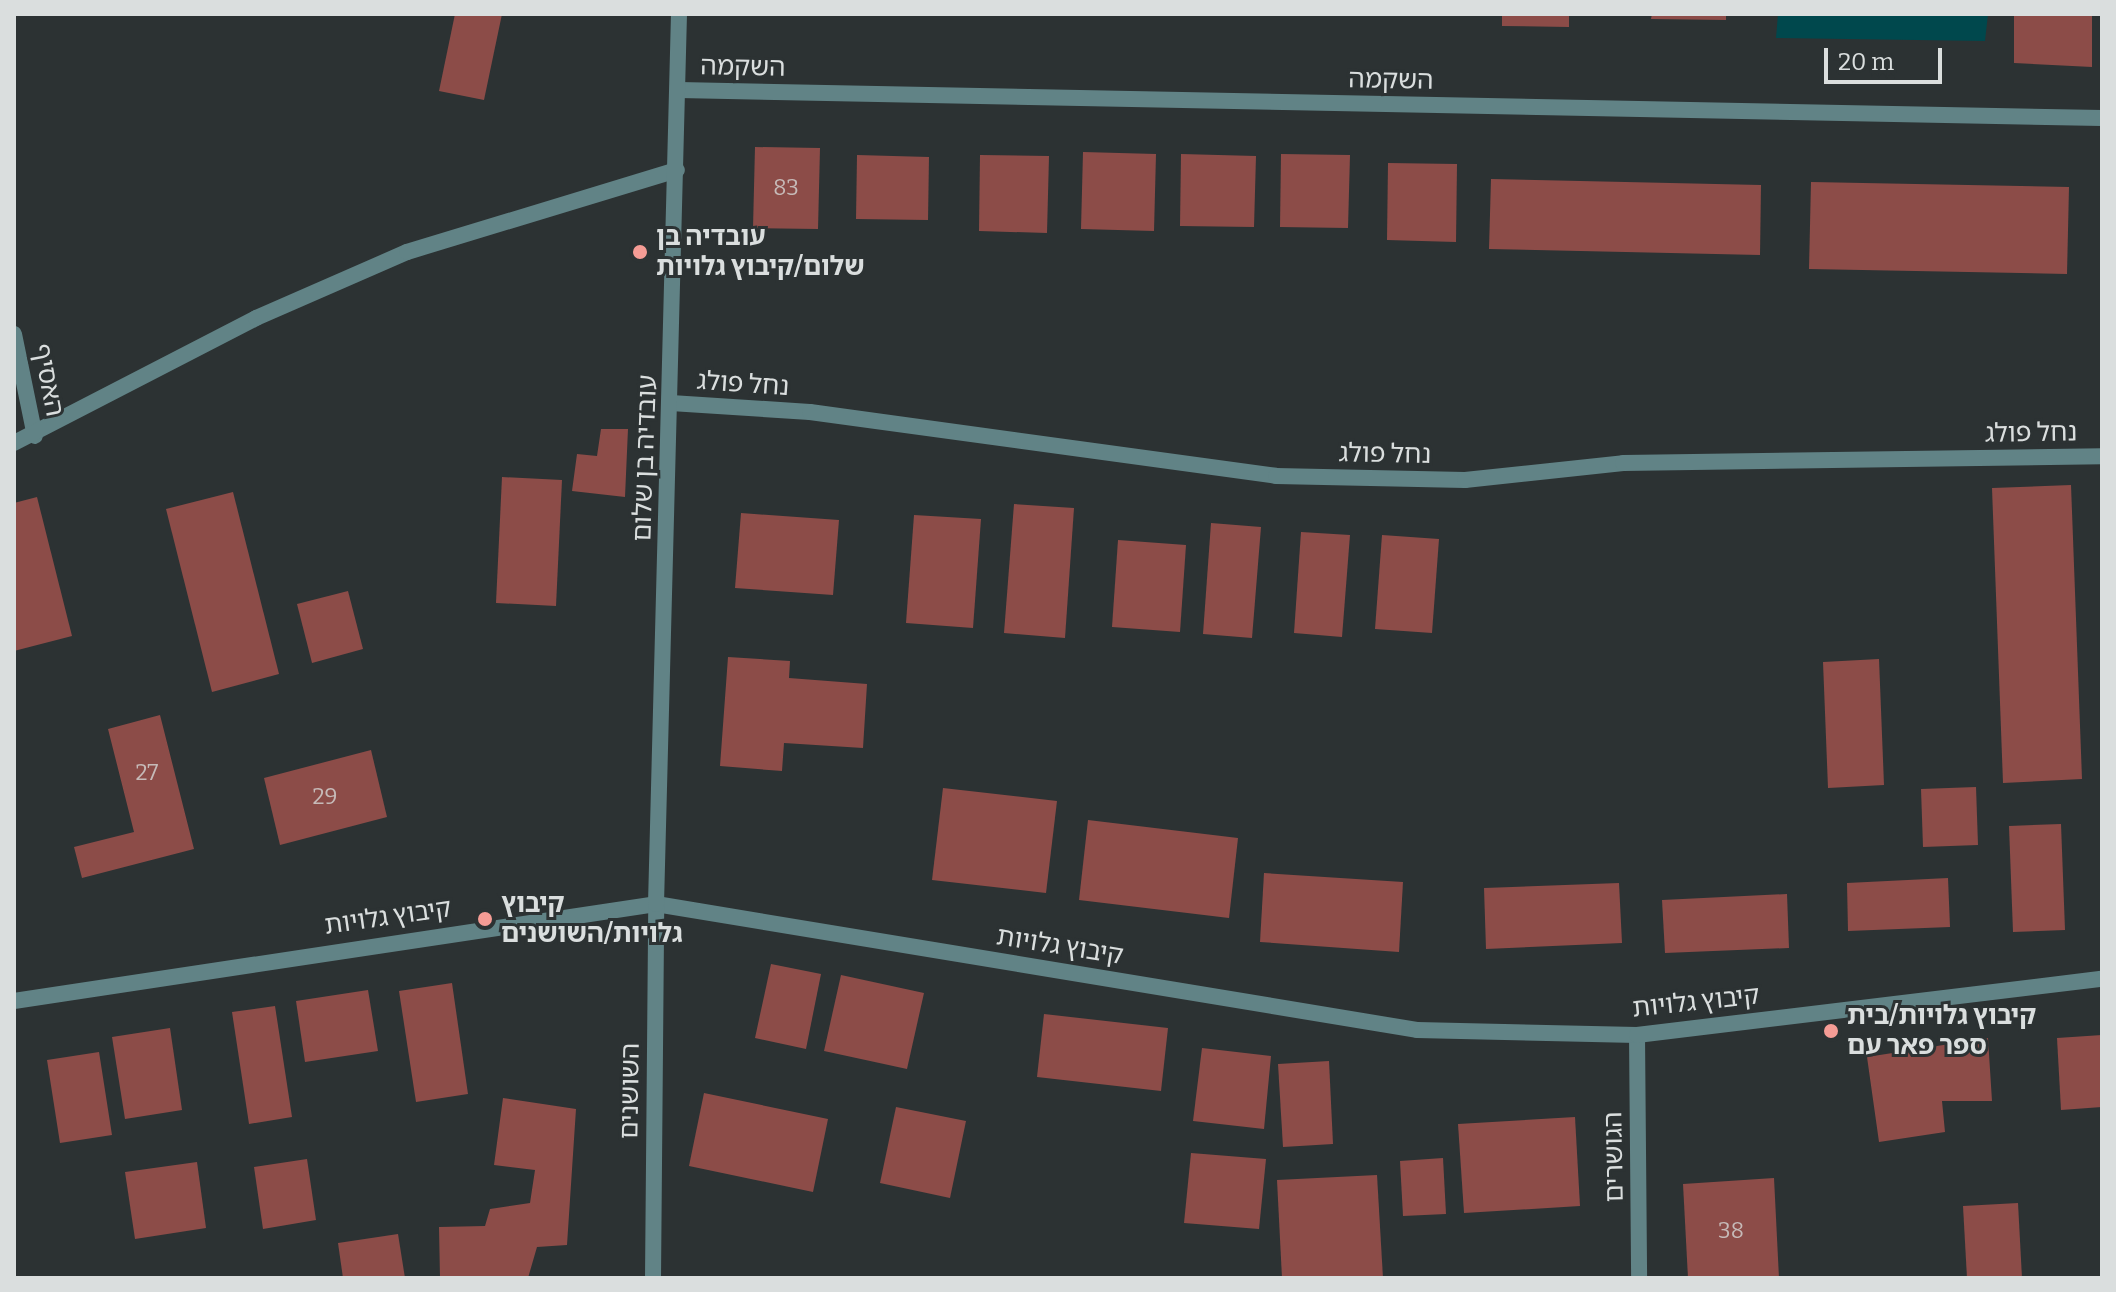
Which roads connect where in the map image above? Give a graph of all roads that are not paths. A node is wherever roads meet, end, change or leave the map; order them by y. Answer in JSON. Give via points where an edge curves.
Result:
{"nodes":[{"id":1,"x":679,"y":14,"type":"edge"},
{"id":2,"x":679,"y":90,"type":"junction"},
{"id":3,"x":2102,"y":118,"type":"edge"},
{"id":4,"x":677,"y":170,"type":"junction"},
{"id":5,"x":14,"y":334,"type":"edge"},
{"id":6,"x":671,"y":403,"type":"junction"},
{"id":7,"x":35,"y":436,"type":"junction"},
{"id":8,"x":14,"y":443,"type":"edge"},
{"id":9,"x":2102,"y":456,"type":"edge"},
{"id":10,"x":656,"y":904,"type":"junction"},
{"id":11,"x":2102,"y":979,"type":"edge"},
{"id":12,"x":14,"y":1001,"type":"edge"},
{"id":13,"x":1637,"y":1035,"type":"junction"},
{"id":14,"x":653,"y":1278,"type":"edge"},
{"id":15,"x":1639,"y":1278,"type":"edge"}],
"edges":[{"from":1,"to":2,"type":"street","name":"עובדיה בן שלום"},
{"from":2,"to":3,"type":"street","name":"השקמה"},
{"from":2,"to":4,"type":"street","name":"עובדיה בן שלום"},
{"from":4,"to":6,"type":"street","name":"עובדיה בן שלום"},
{"from":4,"to":7,"type":"street","via":[[407,252],[256,318]]},
{"from":5,"to":7,"type":"street","name":"האסיף"},
{"from":6,"to":9,"type":"street","name":"נחל פולג","via":[[810,412],[1276,476],[1465,480],[1623,463]]},
{"from":6,"to":10,"type":"street","name":"עובדיה בן שלום"},
{"from":7,"to":8,"type":"street"},
{"from":10,"to":12,"type":"street","name":"קיבוץ גלויות"},
{"from":10,"to":13,"type":"street","name":"קיבוץ גלויות","via":[[1417,1030]]},
{"from":10,"to":14,"type":"street","name":"השושנים"},
{"from":11,"to":13,"type":"street","name":"קיבוץ גלויות"},
{"from":13,"to":15,"type":"street","name":"הגושרים"}]}
